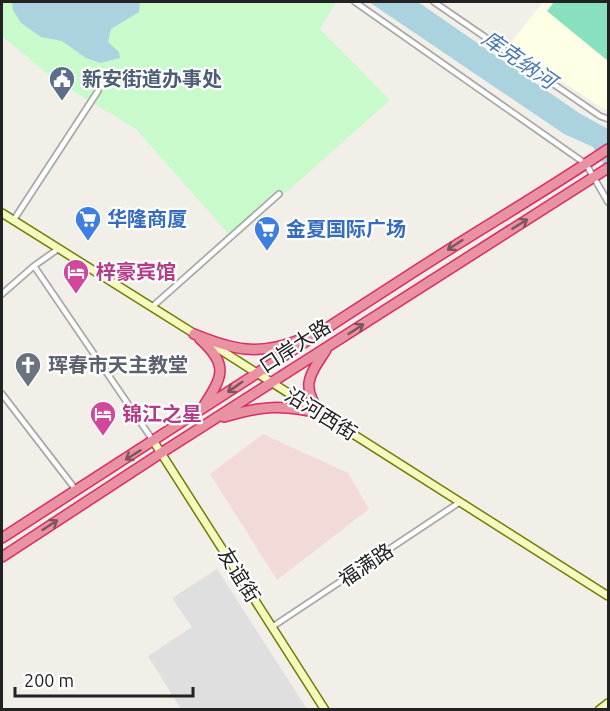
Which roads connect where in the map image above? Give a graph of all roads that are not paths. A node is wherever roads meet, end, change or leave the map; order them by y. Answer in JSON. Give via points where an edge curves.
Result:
{"nodes":[{"id":1,"x":355,"y":2,"type":"edge"},
{"id":2,"x":434,"y":2,"type":"edge"},
{"id":3,"x":98,"y":91,"type":"dead end"},
{"id":4,"x":609,"y":119,"type":"edge"},
{"id":5,"x":609,"y":149,"type":"edge"},
{"id":6,"x":590,"y":161,"type":"junction"},
{"id":7,"x":602,"y":172,"type":"edge"},
{"id":8,"x":279,"y":194,"type":"dead end"},
{"id":9,"x":609,"y":202,"type":"edge"},
{"id":10,"x":2,"y":213,"type":"edge"},
{"id":11,"x":13,"y":221,"type":"junction"},
{"id":12,"x":58,"y":249,"type":"junction"},
{"id":13,"x":34,"y":266,"type":"junction"},
{"id":14,"x":2,"y":294,"type":"edge"},
{"id":15,"x":152,"y":307,"type":"junction"},
{"id":16,"x":319,"y":332,"type":"junction"},
{"id":17,"x":194,"y":334,"type":"junction"},
{"id":18,"x":329,"y":346,"type":"junction"},
{"id":19,"x":255,"y":373,"type":"junction"},
{"id":20,"x":271,"y":383,"type":"junction"},
{"id":21,"x":2,"y":394,"type":"edge"},
{"id":22,"x":200,"y":411,"type":"junction"},
{"id":23,"x":321,"y":414,"type":"junction"},
{"id":24,"x":211,"y":421,"type":"junction"},
{"id":25,"x":154,"y":442,"type":"junction"},
{"id":26,"x":161,"y":453,"type":"junction"},
{"id":27,"x":76,"y":490,"type":"junction"},
{"id":28,"x":460,"y":502,"type":"junction"},
{"id":29,"x":2,"y":538,"type":"edge"},
{"id":30,"x":2,"y":557,"type":"edge"},
{"id":31,"x":609,"y":596,"type":"edge"},
{"id":32,"x":272,"y":627,"type":"junction"},
{"id":33,"x":609,"y":703,"type":"edge"},
{"id":34,"x":325,"y":710,"type":"edge"},
{"id":35,"x":599,"y":710,"type":"edge"}],
"edges":[{"from":1,"to":6,"type":"street"},
{"from":2,"to":4,"type":"street","via":[[600,117]]},
{"from":3,"to":11,"type":"street"},
{"from":5,"to":6,"type":"highway","name":"口岸大路"},
{"from":6,"to":7,"type":"street"},
{"from":6,"to":16,"type":"highway","name":"口岸大路","one_way":true},
{"from":7,"to":9,"type":"street"},
{"from":18,"to":7,"type":"highway","name":"口岸大路","one_way":true},
{"from":8,"to":15,"type":"street"},
{"from":10,"to":11,"type":"street","name":"沿河西街"},
{"from":11,"to":12,"type":"street","name":"沿河西街"},
{"from":12,"to":13,"type":"street"},
{"from":12,"to":15,"type":"street","name":"沿河西街"},
{"from":13,"to":14,"type":"street"},
{"from":13,"to":25,"type":"street"},
{"from":15,"to":17,"type":"street","name":"沿河西街"},
{"from":16,"to":17,"type":"highway","via":[[276,348],[251,349],[221,345]]},
{"from":16,"to":19,"type":"highway","name":"口岸大路"},
{"from":17,"to":19,"type":"street","name":"沿河西街"},
{"from":17,"to":22,"type":"highway","via":[[213,351],[220,365],[218,383]]},
{"from":18,"to":20,"type":"highway","name":"口岸大路"},
{"from":18,"to":23,"type":"highway","via":[[309,379],[309,394]]},
{"from":19,"to":20,"type":"street","name":"沿河西街"},
{"from":19,"to":22,"type":"highway","name":"口岸大路","one_way":true},
{"from":20,"to":23,"type":"street","name":"沿河西街"},
{"from":20,"to":24,"type":"highway","name":"口岸大路"},
{"from":21,"to":27,"type":"street"},
{"from":22,"to":25,"type":"highway","name":"口岸大路"},
{"from":23,"to":24,"type":"highway","via":[[286,407],[258,407]]},
{"from":23,"to":28,"type":"street","name":"沿河西街"},
{"from":24,"to":26,"type":"highway","name":"口岸大路"},
{"from":25,"to":26,"type":"street","name":"友谊街"},
{"from":25,"to":27,"type":"highway","name":"口岸大路","one_way":true},
{"from":30,"to":26,"type":"highway","name":"口岸大路","one_way":true},
{"from":26,"to":32,"type":"street","name":"友谊街"},
{"from":27,"to":29,"type":"highway","name":"口岸大路"},
{"from":28,"to":31,"type":"street","name":"沿河西街"},
{"from":28,"to":32,"type":"street","name":"福满路"},
{"from":32,"to":34,"type":"street","name":"友谊街"},
{"from":33,"to":35,"type":"street"}]}
